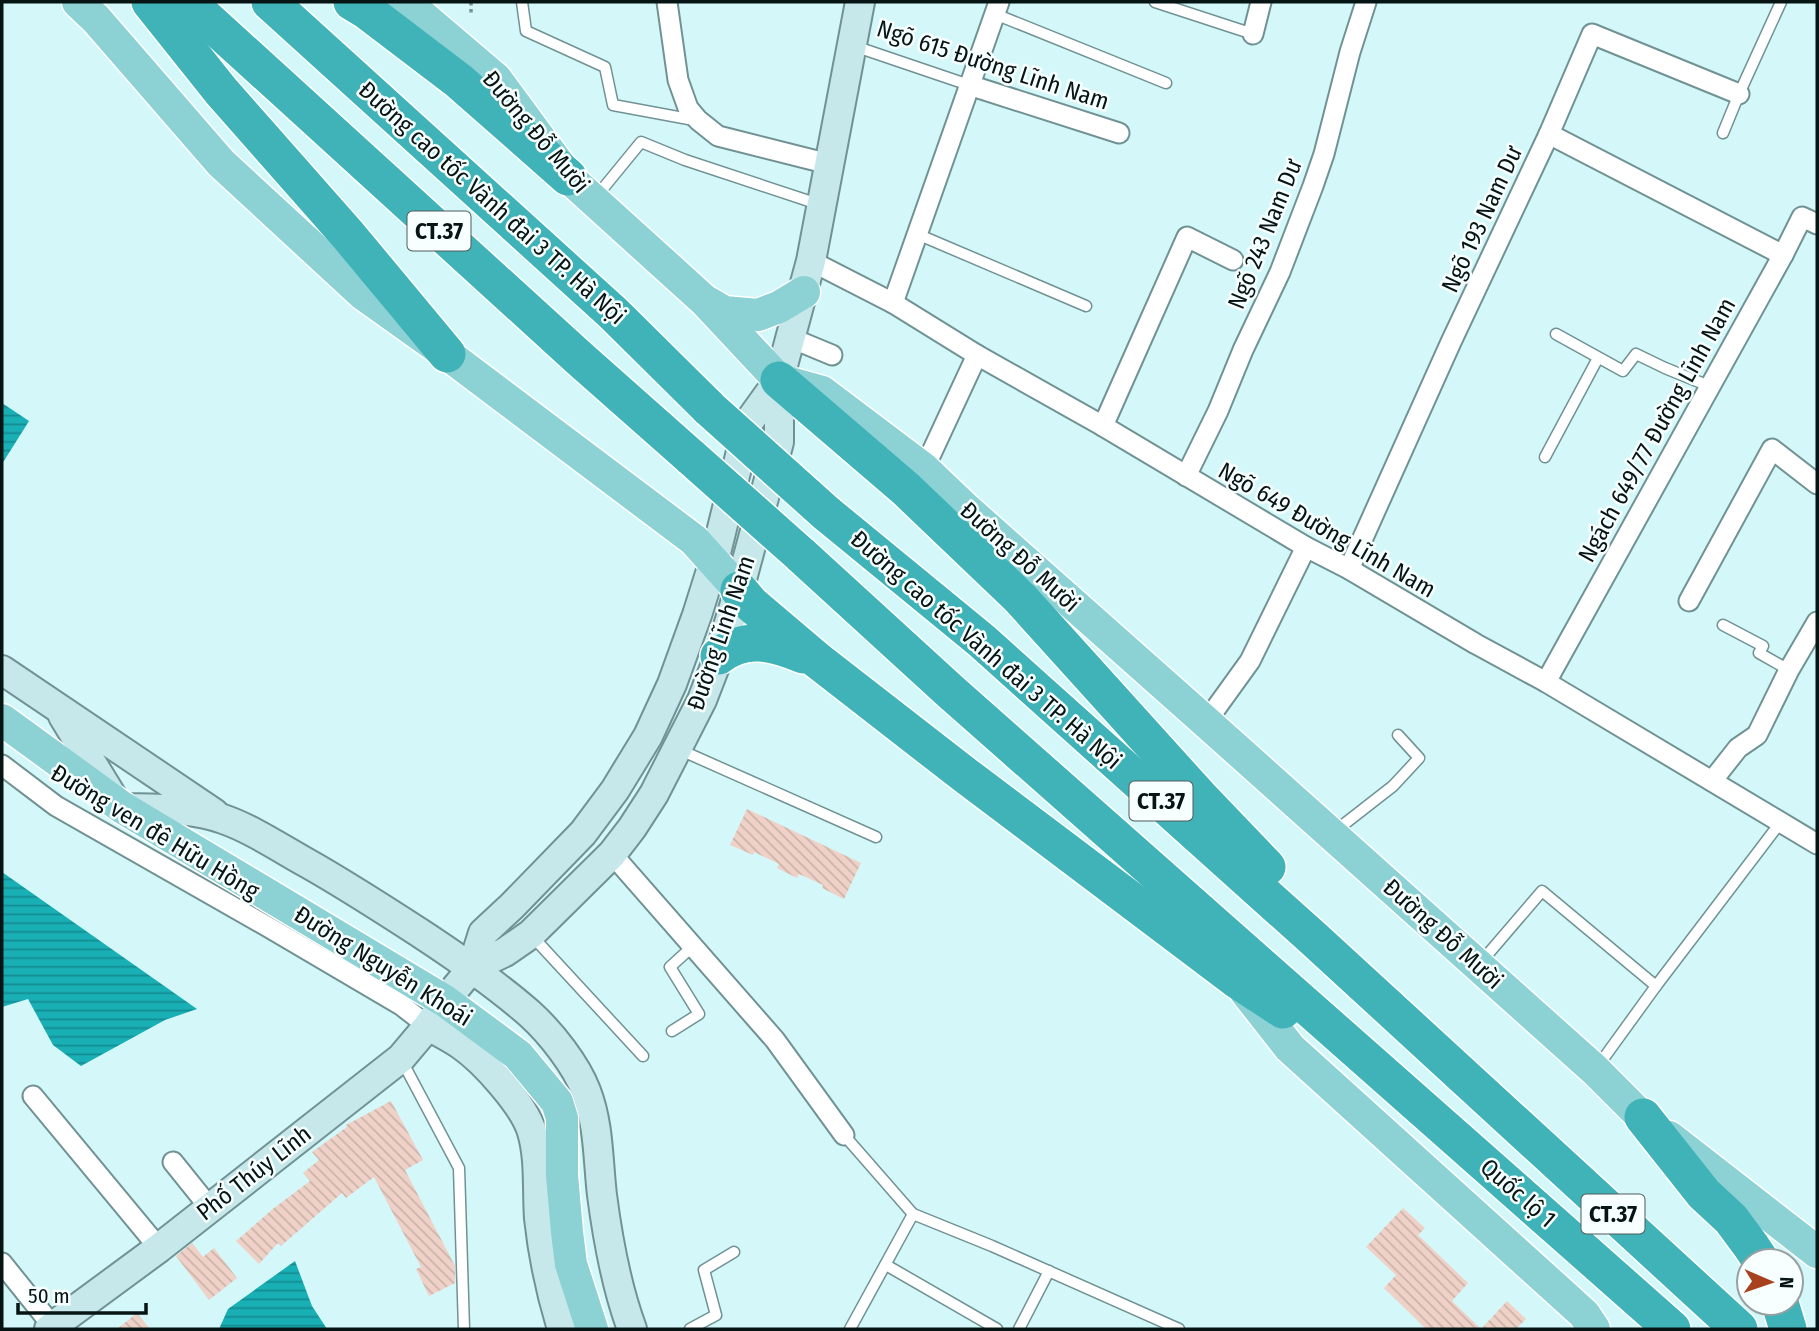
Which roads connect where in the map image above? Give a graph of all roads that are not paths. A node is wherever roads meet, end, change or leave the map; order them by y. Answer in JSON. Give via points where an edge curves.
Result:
{"nodes":[{"id":1,"x":78,"y":2,"type":"edge"},
{"id":2,"x":150,"y":2,"type":"edge"},
{"id":3,"x":188,"y":2,"type":"edge"},
{"id":4,"x":270,"y":2,"type":"edge"},
{"id":5,"x":352,"y":2,"type":"edge"},
{"id":6,"x":403,"y":2,"type":"edge"},
{"id":7,"x":523,"y":2,"type":"edge"},
{"id":8,"x":667,"y":2,"type":"edge"},
{"id":9,"x":860,"y":2,"type":"edge"},
{"id":10,"x":1155,"y":2,"type":"edge"},
{"id":11,"x":1261,"y":2,"type":"edge"},
{"id":12,"x":1366,"y":2,"type":"edge"},
{"id":13,"x":1781,"y":2,"type":"edge"},
{"id":14,"x":997,"y":8,"type":"edge"},
{"id":15,"x":1252,"y":34,"type":"joint"},
{"id":16,"x":851,"y":45,"type":"junction"},
{"id":17,"x":1166,"y":83,"type":"dead end"},
{"id":18,"x":969,"y":85,"type":"junction"},
{"id":19,"x":1739,"y":94,"type":"junction"},
{"id":20,"x":698,"y":120,"type":"junction"},
{"id":21,"x":1119,"y":133,"type":"dead end"},
{"id":22,"x":1723,"y":133,"type":"dead end"},
{"id":23,"x":1549,"y":134,"type":"junction"},
{"id":24,"x":829,"y":164,"type":"junction"},
{"id":25,"x":581,"y":189,"type":"junction"},
{"id":26,"x":821,"y":205,"type":"junction"},
{"id":27,"x":1817,"y":224,"type":"edge"},
{"id":28,"x":916,"y":234,"type":"junction"},
{"id":29,"x":1783,"y":255,"type":"junction"},
{"id":30,"x":1233,"y":260,"type":"dead end"},
{"id":31,"x":811,"y":261,"type":"junction"},
{"id":32,"x":804,"y":292,"type":"junction"},
{"id":33,"x":706,"y":302,"type":"junction"},
{"id":34,"x":893,"y":303,"type":"junction"},
{"id":35,"x":1086,"y":306,"type":"dead end"},
{"id":36,"x":1556,"y":334,"type":"dead end"},
{"id":37,"x":791,"y":338,"type":"junction"},
{"id":38,"x":447,"y":354,"type":"junction"},
{"id":39,"x":832,"y":355,"type":"dead end"},
{"id":40,"x":977,"y":355,"type":"junction"},
{"id":41,"x":1598,"y":358,"type":"junction"},
{"id":42,"x":779,"y":380,"type":"junction"},
{"id":43,"x":1709,"y":386,"type":"junction"},
{"id":44,"x":1103,"y":426,"type":"junction"},
{"id":45,"x":1545,"y":457,"type":"dead end"},
{"id":46,"x":924,"y":469,"type":"junction"},
{"id":47,"x":1186,"y":476,"type":"junction"},
{"id":48,"x":1817,"y":484,"type":"edge"},
{"id":49,"x":1306,"y":547,"type":"junction"},
{"id":50,"x":714,"y":561,"type":"junction"},
{"id":51,"x":1349,"y":569,"type":"junction"},
{"id":52,"x":739,"y":590,"type":"junction"},
{"id":53,"x":1689,"y":601,"type":"dead end"},
{"id":54,"x":1817,"y":622,"type":"edge"},
{"id":55,"x":1723,"y":625,"type":"dead end"},
{"id":56,"x":719,"y":656,"type":"junction"},
{"id":57,"x":817,"y":660,"type":"junction"},
{"id":58,"x":2,"y":670,"type":"edge"},
{"id":59,"x":1789,"y":670,"type":"junction"},
{"id":60,"x":1546,"y":682,"type":"junction"},
{"id":61,"x":58,"y":708,"type":"junction"},
{"id":62,"x":2,"y":720,"type":"edge"},
{"id":63,"x":1206,"y":722,"type":"junction"},
{"id":64,"x":1398,"y":735,"type":"dead end"},
{"id":65,"x":678,"y":749,"type":"junction"},
{"id":66,"x":2,"y":765,"type":"edge"},
{"id":67,"x":1712,"y":781,"type":"junction"},
{"id":68,"x":119,"y":805,"type":"junction"},
{"id":69,"x":222,"y":819,"type":"junction"},
{"id":70,"x":1780,"y":823,"type":"junction"},
{"id":71,"x":1331,"y":834,"type":"junction"},
{"id":72,"x":876,"y":837,"type":"dead end"},
{"id":73,"x":1817,"y":844,"type":"edge"},
{"id":74,"x":612,"y":853,"type":"junction"},
{"id":75,"x":531,"y":934,"type":"junction"},
{"id":76,"x":694,"y":945,"type":"junction"},
{"id":77,"x":1478,"y":966,"type":"junction"},
{"id":78,"x":472,"y":968,"type":"junction"},
{"id":79,"x":1237,"y":980,"type":"junction"},
{"id":80,"x":1656,"y":986,"type":"junction"},
{"id":81,"x":437,"y":1013,"type":"junction"},
{"id":82,"x":672,"y":1031,"type":"dead end"},
{"id":83,"x":643,"y":1056,"type":"dead end"},
{"id":84,"x":401,"y":1058,"type":"junction"},
{"id":85,"x":1595,"y":1070,"type":"junction"},
{"id":86,"x":1395,"y":1084,"type":"junction"},
{"id":87,"x":33,"y":1096,"type":"dead end"},
{"id":88,"x":1488,"y":1099,"type":"junction"},
{"id":89,"x":1643,"y":1117,"type":"junction"},
{"id":90,"x":844,"y":1135,"type":"joint"},
{"id":91,"x":173,"y":1162,"type":"dead end"},
{"id":92,"x":210,"y":1208,"type":"junction"},
{"id":93,"x":913,"y":1214,"type":"junction"},
{"id":94,"x":1753,"y":1247,"type":"edge"},
{"id":95,"x":1761,"y":1247,"type":"edge"},
{"id":96,"x":159,"y":1248,"type":"junction"},
{"id":97,"x":1817,"y":1251,"type":"edge"},
{"id":98,"x":734,"y":1252,"type":"dead end"},
{"id":99,"x":2,"y":1263,"type":"edge"},
{"id":100,"x":886,"y":1265,"type":"junction"},
{"id":101,"x":1049,"y":1271,"type":"junction"},
{"id":102,"x":52,"y":1328,"type":"edge"},
{"id":103,"x":1669,"y":1328,"type":"edge"},
{"id":104,"x":464,"y":1329,"type":"edge"},
{"id":105,"x":562,"y":1329,"type":"edge"},
{"id":106,"x":592,"y":1329,"type":"edge"},
{"id":107,"x":632,"y":1329,"type":"edge"},
{"id":108,"x":690,"y":1329,"type":"edge"},
{"id":109,"x":850,"y":1329,"type":"edge"},
{"id":110,"x":998,"y":1329,"type":"edge"},
{"id":111,"x":1018,"y":1329,"type":"edge"},
{"id":112,"x":1179,"y":1329,"type":"edge"},
{"id":113,"x":1594,"y":1329,"type":"edge"},
{"id":114,"x":1739,"y":1329,"type":"edge"}],
"edges":[{"from":1,"to":38,"type":"main road","via":[[221,163],[363,294]]},
{"from":2,"to":38,"type":"highway","via":[[221,92]]},
{"from":3,"to":86,"type":"highway","name":"Đường cao tốc Vành đai 3 TP. Hà Nội","number":"CT.37","bridge":true,"via":[[579,358]]},
{"from":4,"to":88,"type":"highway","name":"Đường cao tốc Vành đai 3 TP. Hà Nội","number":"CT.37","bridge":true,"via":[[603,303],[710,409],[826,513],[982,641]]},
{"from":5,"to":25,"type":"highway","via":[[459,81]]},
{"from":6,"to":25,"type":"main road","name":"Đường Đỗ Mười","via":[[496,79]]},
{"from":7,"to":20,"type":"lane","via":[[526,31],[605,67],[613,105]]},
{"from":8,"to":20,"type":"street","via":[[678,80],[688,108]]},
{"from":9,"to":16,"type":"street","name":"Đường Lĩnh Nam"},
{"from":10,"to":15,"type":"lane"},
{"from":11,"to":15,"type":"street"},
{"from":12,"to":47,"type":"street","name":"Ngõ 243 Nam Dư","via":[[1313,186],[1280,272]]},
{"from":13,"to":19,"type":"lane"},
{"from":14,"to":17,"type":"lane"},
{"from":14,"to":18,"type":"street"},
{"from":16,"to":18,"type":"lane","name":"Ngõ 615 Đường Lĩnh Nam"},
{"from":16,"to":24,"type":"street","name":"Đường Lĩnh Nam"},
{"from":18,"to":21,"type":"street","name":"Ngõ 615 Đường Lĩnh Nam"},
{"from":18,"to":28,"type":"street"},
{"from":19,"to":22,"type":"lane"},
{"from":19,"to":23,"type":"street","name":"Ngõ 193 Nam Dư","via":[[1592,34]]},
{"from":20,"to":24,"type":"street","via":[[718,136]]},
{"from":23,"to":29,"type":"street"},
{"from":23,"to":51,"type":"street","name":"Ngõ 193 Nam Dư"},
{"from":24,"to":26,"type":"street","name":"Đường Lĩnh Nam"},
{"from":25,"to":26,"type":"lane","via":[[641,142]]},
{"from":25,"to":33,"type":"main road","name":"Đường Đỗ Mười"},
{"from":26,"to":31,"type":"street","name":"Đường Lĩnh Nam"},
{"from":27,"to":29,"type":"street","name":"Ngách 649/77 Đường Lĩnh Nam","via":[[1802,217]]},
{"from":28,"to":34,"type":"street"},
{"from":28,"to":35,"type":"lane"},
{"from":29,"to":43,"type":"street","name":"Ngách 649/77 Đường Lĩnh Nam"},
{"from":30,"to":44,"type":"street","via":[[1187,237]]},
{"from":31,"to":32,"type":"street","name":"Đường Lĩnh Nam"},
{"from":31,"to":34,"type":"street","name":"Ngõ 649 Đường Lĩnh Nam"},
{"from":32,"to":33,"type":"main road","via":[[758,315],[724,312]]},
{"from":32,"to":37,"type":"street","name":"Đường Lĩnh Nam"},
{"from":33,"to":42,"type":"main road","name":"Đường Đỗ Mười"},
{"from":34,"to":40,"type":"street","name":"Ngõ 649 Đường Lĩnh Nam"},
{"from":36,"to":41,"type":"lane"},
{"from":37,"to":39,"type":"street"},
{"from":37,"to":42,"type":"street","name":"Đường Lĩnh Nam"},
{"from":38,"to":50,"type":"main road","via":[[694,540]]},
{"from":40,"to":44,"type":"street","name":"Ngõ 649 Đường Lĩnh Nam"},
{"from":40,"to":46,"type":"street"},
{"from":41,"to":43,"type":"lane","via":[[1623,371],[1636,354]]},
{"from":41,"to":45,"type":"lane"},
{"from":42,"to":46,"type":"main road","name":"Đường Đỗ Mười","via":[[822,392]]},
{"from":42,"to":50,"type":"street","name":"Đường Lĩnh Nam","via":[[748,423]]},
{"from":42,"to":52,"type":"street","name":"Đường Lĩnh Nam","via":[[779,442]]},
{"from":42,"to":88,"type":"highway","via":[[906,489],[1020,598],[1199,796]]},
{"from":43,"to":60,"type":"street","name":"Ngách 649/77 Đường Lĩnh Nam"},
{"from":44,"to":47,"type":"street","name":"Ngõ 649 Đường Lĩnh Nam"},
{"from":46,"to":63,"type":"main road","name":"Đường Đỗ Mười"},
{"from":47,"to":49,"type":"street","name":"Ngõ 649 Đường Lĩnh Nam"},
{"from":48,"to":53,"type":"street","via":[[1772,449]]},
{"from":49,"to":51,"type":"street","name":"Ngõ 649 Đường Lĩnh Nam"},
{"from":49,"to":63,"type":"street","via":[[1250,661]]},
{"from":50,"to":52,"type":"main road"},
{"from":50,"to":78,"type":"street","name":"Đường Lĩnh Nam","via":[[672,684],[648,736],[583,833],[483,933]]},
{"from":51,"to":60,"type":"street","name":"Ngõ 649 Đường Lĩnh Nam"},
{"from":52,"to":56,"type":"street","name":"Đường Lĩnh Nam"},
{"from":52,"to":57,"type":"highway"},
{"from":54,"to":59,"type":"street"},
{"from":55,"to":59,"type":"lane","via":[[1763,646],[1759,653]]},
{"from":56,"to":57,"type":"highway","via":[[737,645],[758,642]]},
{"from":56,"to":65,"type":"street","name":"Đường Lĩnh Nam"},
{"from":57,"to":79,"type":"highway"},
{"from":58,"to":61,"type":"street"},
{"from":59,"to":67,"type":"street","via":[[1756,735],[1738,748]]},
{"from":60,"to":67,"type":"street","name":"Ngõ 649 Đường Lĩnh Nam"},
{"from":61,"to":68,"type":"street"},
{"from":61,"to":69,"type":"street"},
{"from":62,"to":68,"type":"main road","name":"Đường Nguyễn Khoái"},
{"from":63,"to":71,"type":"main road","name":"Đường Đỗ Mười"},
{"from":64,"to":71,"type":"lane","via":[[1419,758],[1393,786]]},
{"from":65,"to":72,"type":"lane"},
{"from":65,"to":74,"type":"street","name":"Đường Lĩnh Nam","via":[[654,794]]},
{"from":66,"to":81,"type":"street","name":"Đường ven đê Hữu Hồng","via":[[56,806],[401,1005]]},
{"from":67,"to":70,"type":"street","name":"Ngõ 649 Đường Lĩnh Nam"},
{"from":68,"to":69,"type":"street"},
{"from":68,"to":81,"type":"main road","name":"Đường Nguyễn Khoái"},
{"from":69,"to":78,"type":"street","name":"Đường Nguyễn Khoái","via":[[341,882]]},
{"from":70,"to":73,"type":"street","name":"Ngõ 649 Đường Lĩnh Nam"},
{"from":70,"to":80,"type":"lane"},
{"from":71,"to":77,"type":"main road","name":"Đường Đỗ Mười"},
{"from":74,"to":75,"type":"street","name":"Đường Lĩnh Nam"},
{"from":74,"to":76,"type":"street"},
{"from":75,"to":78,"type":"street","name":"Đường Lĩnh Nam"},
{"from":75,"to":83,"type":"lane"},
{"from":76,"to":82,"type":"lane","via":[[670,967],[699,1014]]},
{"from":76,"to":90,"type":"street","via":[[775,1040]]},
{"from":77,"to":80,"type":"lane","via":[[1542,891]]},
{"from":77,"to":85,"type":"main road","name":"Đường Đỗ Mười"},
{"from":78,"to":81,"type":"street","name":"Đường Lĩnh Nam"},
{"from":78,"to":107,"type":"street","name":"Đường Nguyễn Khoái","via":[[553,1038],[586,1090],[609,1244]]},
{"from":79,"to":86,"type":"highway"},
{"from":79,"to":113,"type":"main road","via":[[1290,1048],[1584,1314]]},
{"from":80,"to":85,"type":"lane"},
{"from":81,"to":84,"type":"street","name":"Phố Thúy Lĩnh"},
{"from":81,"to":105,"type":"street","via":[[506,1090],[531,1130],[545,1259]]},
{"from":81,"to":106,"type":"main road","name":"Đường Nguyễn Khoái","via":[[518,1055],[557,1102],[562,1118],[562,1175],[571,1264]]},
{"from":84,"to":92,"type":"street","name":"Phố Thúy Lĩnh"},
{"from":84,"to":104,"type":"lane","via":[[459,1168]]},
{"from":85,"to":89,"type":"main road","name":"Đường Đỗ Mười"},
{"from":86,"to":103,"type":"highway","name":"Quốc lộ 1","number":"CT.37"},
{"from":87,"to":96,"type":"street"},
{"from":88,"to":114,"type":"highway","name":"Quốc lộ 1","number":"CT.37"},
{"from":89,"to":94,"type":"highway"},
{"from":89,"to":95,"type":"main road","via":[[1737,1213]]},
{"from":89,"to":97,"type":"main road"},
{"from":90,"to":93,"type":"lane"},
{"from":91,"to":92,"type":"street"},
{"from":92,"to":96,"type":"street","name":"Phố Thúy Lĩnh"},
{"from":93,"to":100,"type":"lane"},
{"from":93,"to":101,"type":"lane"},
{"from":96,"to":102,"type":"street","name":"Phố Thúy Lĩnh"},
{"from":98,"to":108,"type":"lane","via":[[704,1270],[716,1315]]},
{"from":99,"to":102,"type":"street"},
{"from":100,"to":109,"type":"lane"},
{"from":100,"to":110,"type":"lane"},
{"from":101,"to":111,"type":"lane"},
{"from":101,"to":112,"type":"lane"}]}
